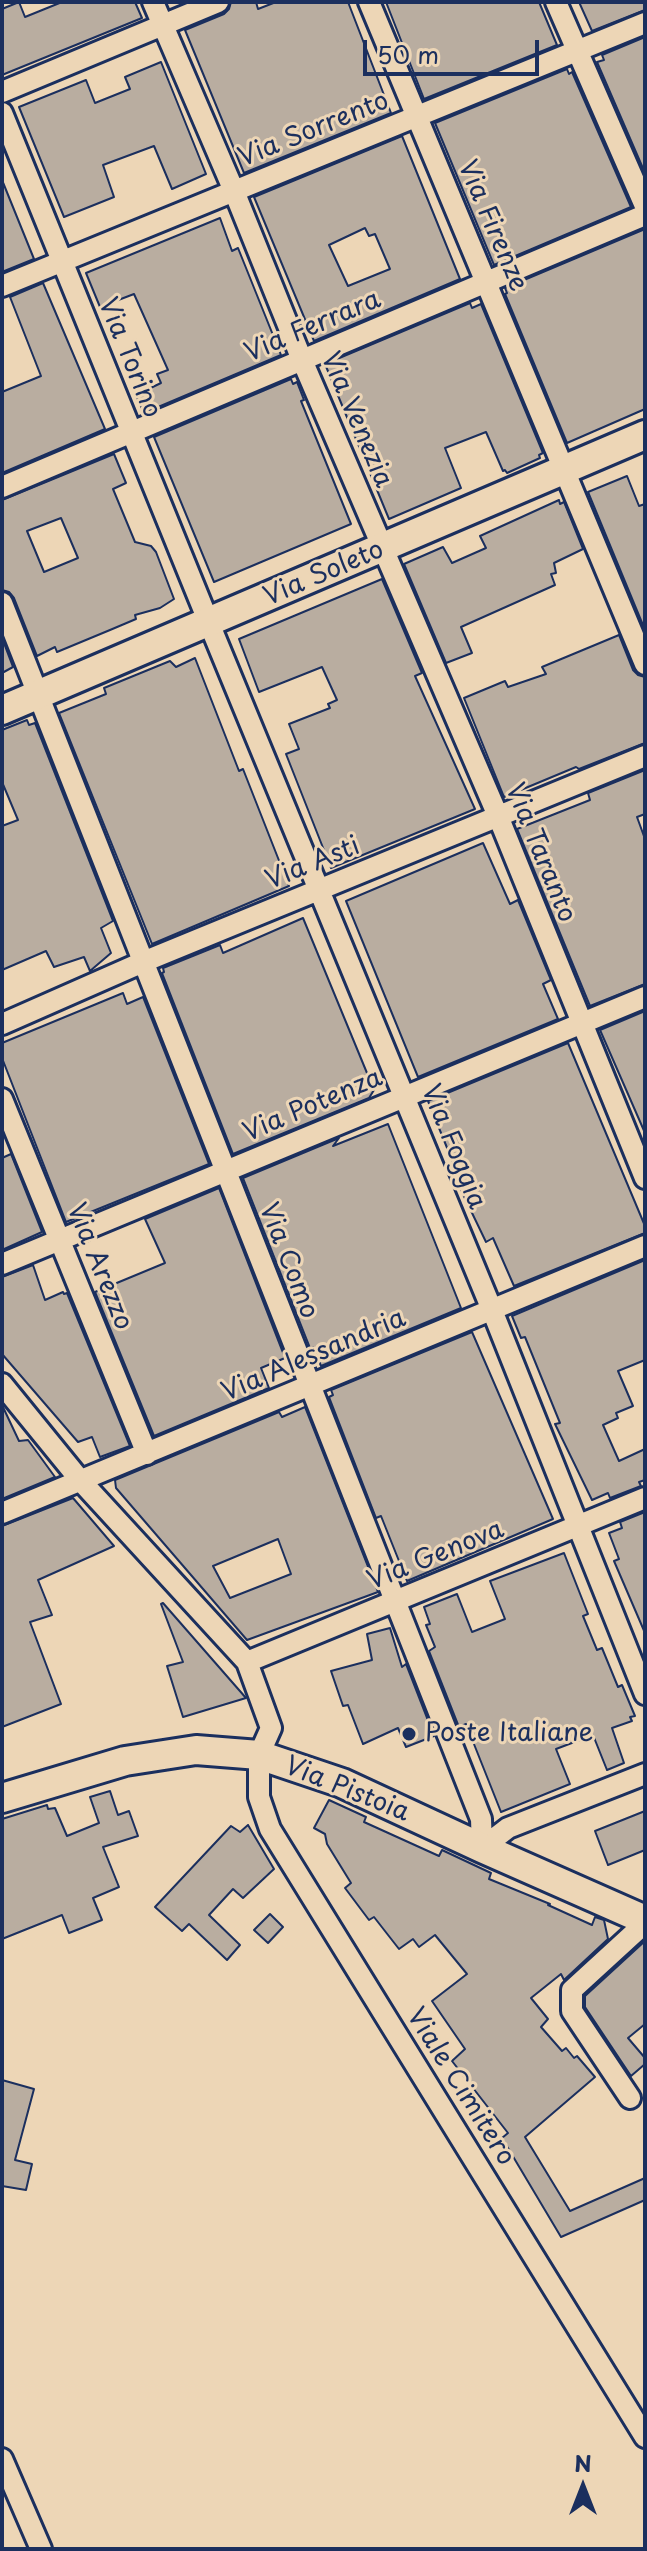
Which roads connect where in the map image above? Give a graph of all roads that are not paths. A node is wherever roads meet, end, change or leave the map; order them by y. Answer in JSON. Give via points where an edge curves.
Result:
{"nodes":[{"id":1,"x":153,"y":2,"type":"edge"},
{"id":2,"x":218,"y":2,"type":"edge"},
{"id":3,"x":369,"y":2,"type":"edge"},
{"id":4,"x":556,"y":2,"type":"edge"},
{"id":5,"x":645,"y":23,"type":"edge"},
{"id":6,"x":163,"y":25,"type":"junction"},
{"id":7,"x":578,"y":51,"type":"junction"},
{"id":8,"x":2,"y":92,"type":"edge"},
{"id":9,"x":2,"y":113,"type":"edge"},
{"id":10,"x":417,"y":116,"type":"junction"},
{"id":11,"x":234,"y":191,"type":"junction"},
{"id":12,"x":645,"y":206,"type":"edge"},
{"id":13,"x":645,"y":215,"type":"edge"},
{"id":14,"x":62,"y":262,"type":"junction"},
{"id":15,"x":487,"y":282,"type":"junction"},
{"id":16,"x":2,"y":286,"type":"edge"},
{"id":17,"x":302,"y":360,"type":"junction"},
{"id":18,"x":132,"y":432,"type":"junction"},
{"id":19,"x":645,"y":435,"type":"edge"},
{"id":20,"x":564,"y":471,"type":"junction"},
{"id":21,"x":2,"y":487,"type":"edge"},
{"id":22,"x":383,"y":549,"type":"junction"},
{"id":23,"x":2,"y":603,"type":"edge"},
{"id":24,"x":209,"y":623,"type":"junction"},
{"id":25,"x":645,"y":664,"type":"edge"},
{"id":26,"x":40,"y":694,"type":"junction"},
{"id":27,"x":2,"y":710,"type":"edge"},
{"id":28,"x":645,"y":756,"type":"edge"},
{"id":29,"x":498,"y":816,"type":"junction"},
{"id":30,"x":319,"y":889,"type":"junction"},
{"id":31,"x":143,"y":962,"type":"junction"},
{"id":32,"x":645,"y":997,"type":"edge"},
{"id":33,"x":580,"y":1023,"type":"junction"},
{"id":34,"x":2,"y":1024,"type":"edge"},
{"id":35,"x":404,"y":1096,"type":"junction"},
{"id":36,"x":2,"y":1099,"type":"edge"},
{"id":37,"x":225,"y":1172,"type":"junction"},
{"id":38,"x":645,"y":1178,"type":"edge"},
{"id":39,"x":60,"y":1240,"type":"junction"},
{"id":40,"x":645,"y":1246,"type":"edge"},
{"id":41,"x":2,"y":1264,"type":"edge"},
{"id":42,"x":492,"y":1310,"type":"junction"},
{"id":43,"x":2,"y":1384,"type":"edge"},
{"id":44,"x":309,"y":1385,"type":"junction"},
{"id":45,"x":147,"y":1454,"type":"junction"},
{"id":46,"x":80,"y":1480,"type":"junction"},
{"id":47,"x":645,"y":1498,"type":"edge"},
{"id":48,"x":2,"y":1513,"type":"edge"},
{"id":49,"x":578,"y":1526,"type":"junction"},
{"id":50,"x":396,"y":1601,"type":"junction"},
{"id":51,"x":247,"y":1662,"type":"junction"},
{"id":52,"x":645,"y":1694,"type":"edge"},
{"id":53,"x":259,"y":1755,"type":"junction"},
{"id":54,"x":645,"y":1774,"type":"edge"},
{"id":55,"x":2,"y":1798,"type":"edge"},
{"id":56,"x":482,"y":1848,"type":"junction"},
{"id":57,"x":645,"y":1921,"type":"edge"},
{"id":58,"x":630,"y":2098,"type":"dead end"},
{"id":59,"x":645,"y":2437,"type":"edge"},
{"id":60,"x":2,"y":2459,"type":"edge"},
{"id":61,"x":41,"y":2549,"type":"edge"}],
"edges":[{"from":1,"to":6,"type":"street","name":"Via Venezia"},
{"from":2,"to":6,"type":"street"},
{"from":3,"to":10,"type":"street","name":"Via Firenze"},
{"from":4,"to":7,"type":"street"},
{"from":5,"to":7,"type":"street","name":"Via Sorrento"},
{"from":6,"to":8,"type":"street"},
{"from":6,"to":11,"type":"street","name":"Via Venezia"},
{"from":7,"to":10,"type":"street","name":"Via Sorrento"},
{"from":7,"to":12,"type":"street"},
{"from":9,"to":14,"type":"street","name":"Via Torino"},
{"from":10,"to":11,"type":"street","name":"Via Sorrento"},
{"from":10,"to":15,"type":"street","name":"Via Firenze"},
{"from":11,"to":14,"type":"street","name":"Via Sorrento"},
{"from":11,"to":17,"type":"street","name":"Via Venezia"},
{"from":13,"to":15,"type":"street","name":"Via Ferrara"},
{"from":14,"to":16,"type":"street","name":"Via Sorrento"},
{"from":14,"to":18,"type":"street","name":"Via Torino"},
{"from":15,"to":17,"type":"street","name":"Via Ferrara"},
{"from":15,"to":20,"type":"street","name":"Via Firenze"},
{"from":17,"to":18,"type":"street","name":"Via Ferrara"},
{"from":17,"to":22,"type":"street","name":"Via Venezia"},
{"from":18,"to":21,"type":"street","name":"Via Ferrara"},
{"from":18,"to":24,"type":"street","name":"Via Torino"},
{"from":19,"to":20,"type":"street","name":"Via Soleto"},
{"from":20,"to":22,"type":"street","name":"Via Soleto"},
{"from":20,"to":25,"type":"street","name":"Via Firenze"},
{"from":22,"to":24,"type":"street","name":"Via Soleto"},
{"from":22,"to":29,"type":"street","name":"Via Taranto"},
{"from":23,"to":26,"type":"street","name":"Via Como"},
{"from":24,"to":26,"type":"street","name":"Via Soleto"},
{"from":24,"to":30,"type":"street","name":"Via Foggia"},
{"from":26,"to":27,"type":"street","name":"Via Soleto"},
{"from":26,"to":31,"type":"street","name":"Via Como"},
{"from":28,"to":29,"type":"street","name":"Via Asti"},
{"from":29,"to":30,"type":"street","name":"Via Asti"},
{"from":29,"to":33,"type":"street","name":"Via Taranto"},
{"from":30,"to":31,"type":"street","name":"Via Asti"},
{"from":30,"to":35,"type":"street","name":"Via Foggia"},
{"from":31,"to":34,"type":"street","name":"Via Asti"},
{"from":31,"to":37,"type":"street","name":"Via Como"},
{"from":32,"to":33,"type":"street","name":"Via Potenza"},
{"from":33,"to":35,"type":"street","name":"Via Potenza"},
{"from":33,"to":38,"type":"street","name":"Via Taranto"},
{"from":35,"to":37,"type":"street","name":"Via Potenza"},
{"from":35,"to":42,"type":"street","name":"Via Foggia"},
{"from":36,"to":39,"type":"street","name":"Via Arezzo"},
{"from":37,"to":39,"type":"street","name":"Via Potenza"},
{"from":37,"to":44,"type":"street","name":"Via Como"},
{"from":39,"to":41,"type":"street","name":"Via Potenza"},
{"from":39,"to":45,"type":"street","name":"Via Arezzo"},
{"from":40,"to":42,"type":"street","name":"Via Alessandria"},
{"from":42,"to":44,"type":"street","name":"Via Alessandria"},
{"from":42,"to":49,"type":"street","name":"Via Foggia"},
{"from":43,"to":46,"type":"street","name":"Via Pistoia"},
{"from":44,"to":45,"type":"street","name":"Via Alessandria"},
{"from":44,"to":50,"type":"street","name":"Via Como"},
{"from":45,"to":46,"type":"street","name":"Via Alessandria"},
{"from":46,"to":48,"type":"street","name":"Via Alessandria"},
{"from":46,"to":51,"type":"street","name":"Via Pistoia"},
{"from":47,"to":49,"type":"street","name":"Via Genova"},
{"from":49,"to":50,"type":"street","name":"Via Genova"},
{"from":49,"to":52,"type":"street","name":"Via Foggia"},
{"from":50,"to":51,"type":"street","name":"Via Genova"},
{"from":50,"to":56,"type":"street","name":"Via Como","via":[[481,1819]]},
{"from":51,"to":53,"type":"street","name":"Via Pistoia","via":[[271,1728]]},
{"from":53,"to":55,"type":"street","via":[[196,1750],[125,1761]]},
{"from":53,"to":56,"type":"street","name":"Via Pistoia","via":[[342,1783]]},
{"from":53,"to":59,"type":"street","name":"Viale Cimitero","via":[[259,1797],[270,1829]]},
{"from":54,"to":56,"type":"street","via":[[508,1828]]},
{"from":56,"to":57,"type":"street","name":"Via Pistoia"},
{"from":57,"to":58,"type":"street","via":[[572,1990],[572,2011]]},
{"from":60,"to":61,"type":"street"}]}
